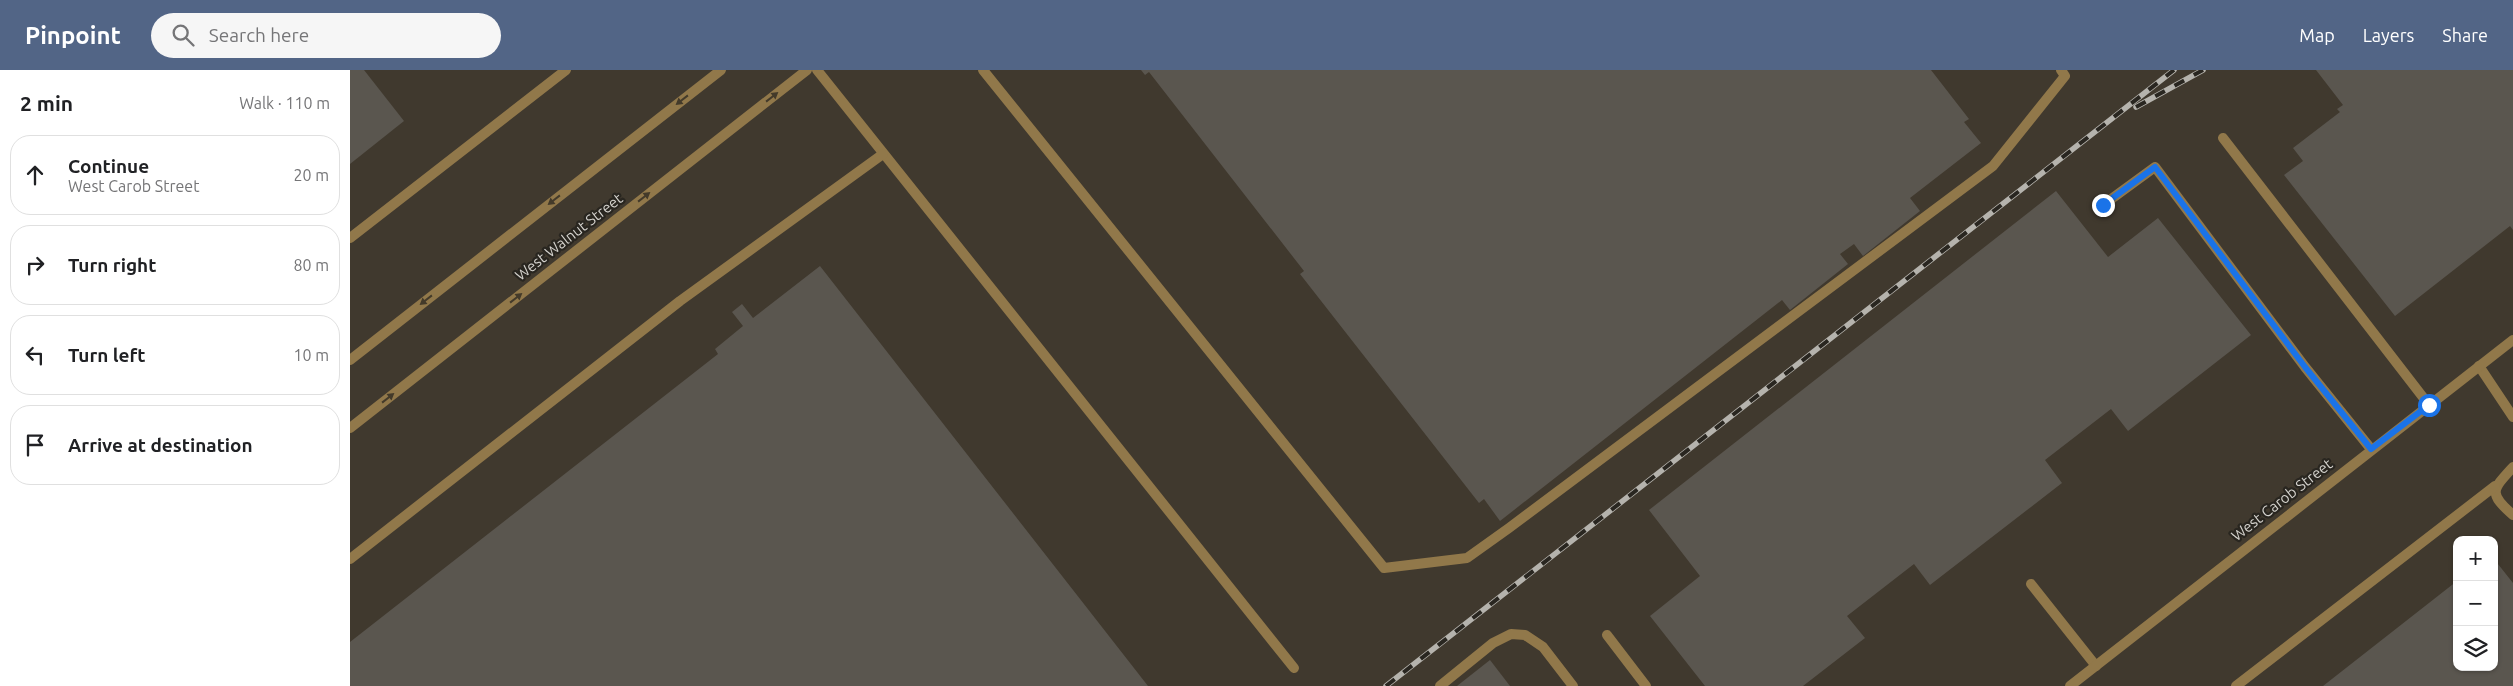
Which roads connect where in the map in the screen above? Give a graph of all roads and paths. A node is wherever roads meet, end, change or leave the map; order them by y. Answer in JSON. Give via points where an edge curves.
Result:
{"nodes":[{"id":1,"x":566,"y":70,"type":"edge"},
{"id":2,"x":721,"y":70,"type":"edge"},
{"id":3,"x":807,"y":70,"type":"edge"},
{"id":4,"x":817,"y":70,"type":"edge"},
{"id":5,"x":983,"y":70,"type":"edge"},
{"id":6,"x":2060,"y":70,"type":"edge"},
{"id":7,"x":2223,"y":138,"type":"dead end"},
{"id":8,"x":884,"y":154,"type":"junction"},
{"id":9,"x":2103,"y":205,"type":"dead end"},
{"id":10,"x":350,"y":238,"type":"edge"},
{"id":11,"x":2513,"y":340,"type":"edge"},
{"id":12,"x":350,"y":360,"type":"edge"},
{"id":13,"x":2479,"y":366,"type":"junction"},
{"id":14,"x":2429,"y":405,"type":"junction"},
{"id":15,"x":2513,"y":417,"type":"edge"},
{"id":16,"x":350,"y":428,"type":"edge"},
{"id":17,"x":2371,"y":449,"type":"junction"},
{"id":18,"x":2513,"y":467,"type":"edge"},
{"id":19,"x":2495,"y":486,"type":"junction"},
{"id":20,"x":2513,"y":515,"type":"edge"},
{"id":21,"x":350,"y":559,"type":"edge"},
{"id":22,"x":2031,"y":584,"type":"dead end"},
{"id":23,"x":1607,"y":635,"type":"dead end"},
{"id":24,"x":2096,"y":666,"type":"junction"},
{"id":25,"x":1294,"y":668,"type":"dead end"},
{"id":26,"x":1440,"y":686,"type":"edge"},
{"id":27,"x":1573,"y":686,"type":"edge"},
{"id":28,"x":1646,"y":686,"type":"edge"},
{"id":29,"x":2070,"y":686,"type":"edge"},
{"id":30,"x":2236,"y":686,"type":"edge"}],
"edges":[{"from":1,"to":10,"type":"street"},
{"from":2,"to":12,"type":"street","one_way":true},
{"from":16,"to":3,"type":"street","name":"West Walnut Street","one_way":true},
{"from":4,"to":8,"type":"street"},
{"from":5,"to":6,"type":"street","via":[[1384,568],[1467,558],[1510,528],[1993,166],[2065,76]]},
{"from":7,"to":14,"type":"street"},
{"from":8,"to":21,"type":"street","via":[[680,301]]},
{"from":8,"to":25,"type":"street"},
{"from":9,"to":17,"type":"street","via":[[2155,167],[2305,367]]},
{"from":11,"to":13,"type":"street","name":"West Carob Street"},
{"from":13,"to":14,"type":"street","name":"West Carob Street"},
{"from":13,"to":15,"type":"street"},
{"from":14,"to":17,"type":"street","name":"West Carob Street"},
{"from":17,"to":24,"type":"street","name":"West Carob Street"},
{"from":18,"to":19,"type":"street"},
{"from":19,"to":20,"type":"street","via":[[2494,494],[2498,501]]},
{"from":19,"to":30,"type":"street"},
{"from":22,"to":24,"type":"street"},
{"from":23,"to":28,"type":"street"},
{"from":24,"to":29,"type":"street","name":"West Carob Street"},
{"from":26,"to":27,"type":"street","via":[[1493,643],[1511,634],[1526,635],[1543,647]]}]}
